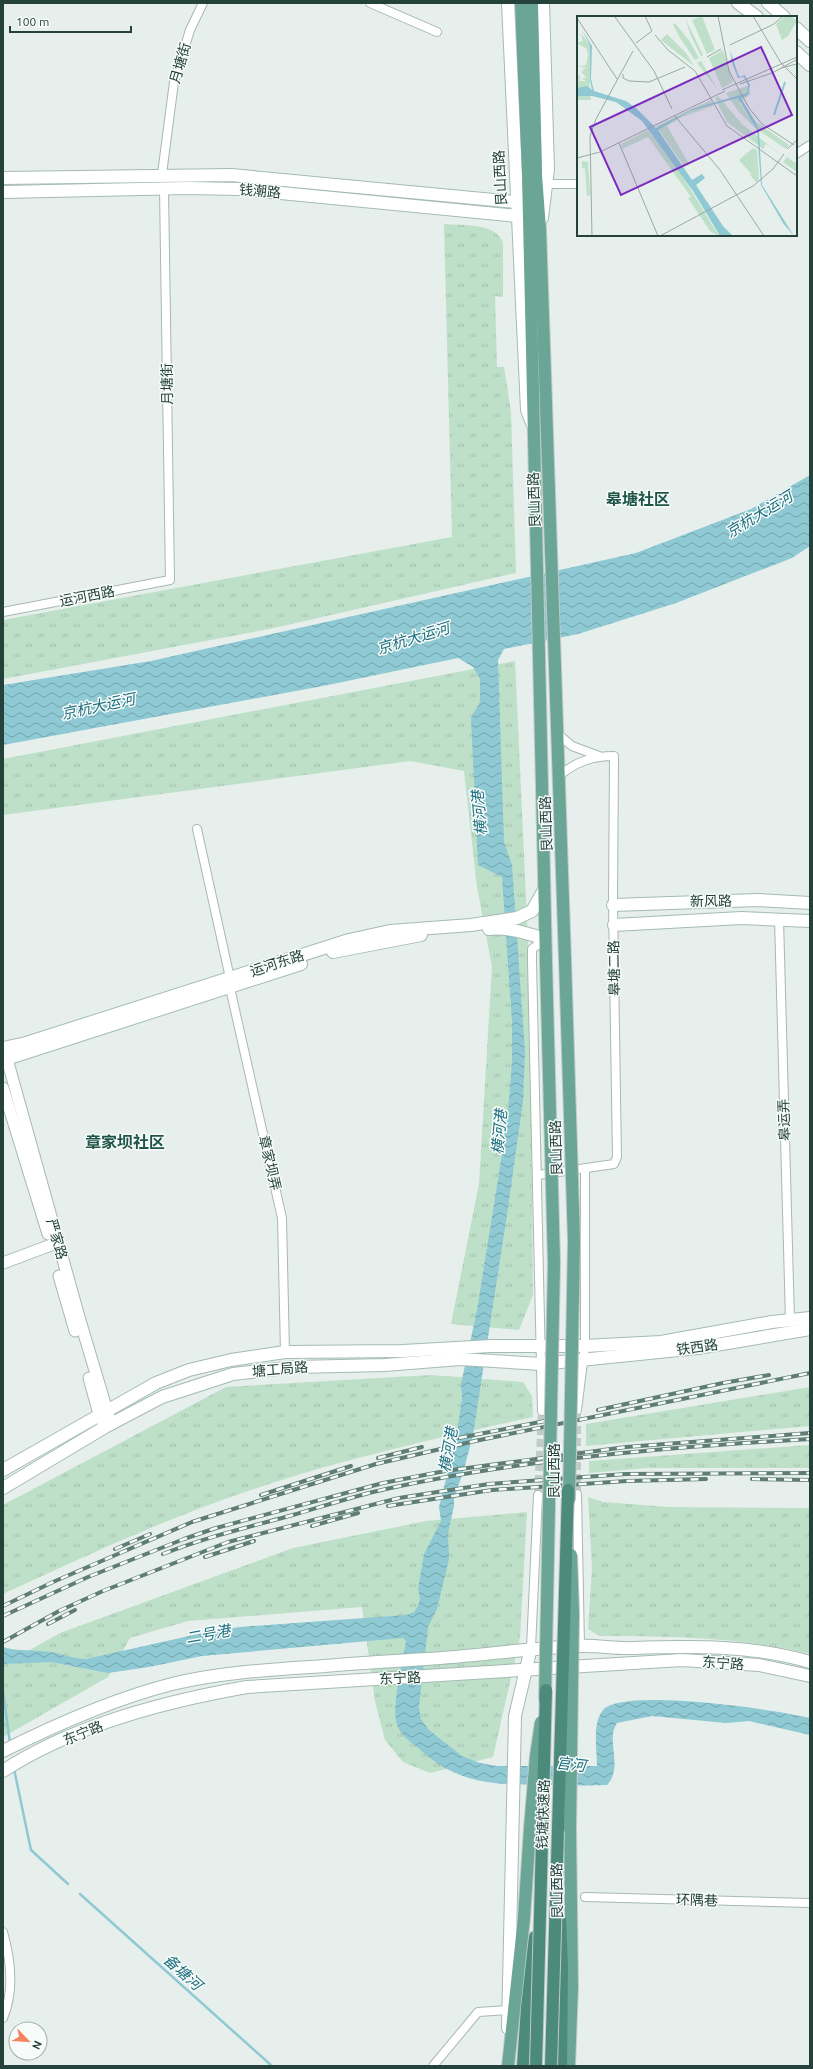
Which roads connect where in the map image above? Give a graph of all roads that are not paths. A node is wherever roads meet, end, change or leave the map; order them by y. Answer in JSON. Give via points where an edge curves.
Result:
{"nodes":[{"id":1,"x":202,"y":3,"type":"edge"},
{"id":2,"x":370,"y":3,"type":"edge"},
{"id":3,"x":508,"y":3,"type":"edge"},
{"id":4,"x":521,"y":3,"type":"edge"},
{"id":5,"x":532,"y":3,"type":"edge"},
{"id":6,"x":543,"y":3,"type":"edge"},
{"id":7,"x":738,"y":3,"type":"edge"},
{"id":8,"x":768,"y":3,"type":"edge"},
{"id":9,"x":756,"y":16,"type":"edge"},
{"id":10,"x":783,"y":16,"type":"edge"},
{"id":11,"x":797,"y":29,"type":"edge"},
{"id":12,"x":437,"y":32,"type":"dead end"},
{"id":13,"x":810,"y":41,"type":"edge"},
{"id":14,"x":797,"y":53,"type":"edge"},
{"id":15,"x":810,"y":65,"type":"edge"},
{"id":16,"x":810,"y":145,"type":"edge"},
{"id":17,"x":797,"y":153,"type":"edge"},
{"id":18,"x":162,"y":174,"type":"junction"},
{"id":19,"x":532,"y":175,"type":"junction"},
{"id":20,"x":3,"y":178,"type":"edge"},
{"id":21,"x":546,"y":184,"type":"junction"},
{"id":22,"x":577,"y":184,"type":"edge"},
{"id":23,"x":164,"y":189,"type":"junction"},
{"id":24,"x":3,"y":192,"type":"edge"},
{"id":25,"x":516,"y":202,"type":"junction"},
{"id":26,"x":517,"y":216,"type":"junction"},
{"id":27,"x":540,"y":229,"type":"junction"},
{"id":28,"x":532,"y":423,"type":"junction"},
{"id":29,"x":170,"y":580,"type":"joint"},
{"id":30,"x":3,"y":612,"type":"edge"},
{"id":31,"x":558,"y":734,"type":"junction"},
{"id":32,"x":600,"y":756,"type":"junction"},
{"id":33,"x":560,"y":775,"type":"junction"},
{"id":34,"x":197,"y":829,"type":"dead end"},
{"id":35,"x":544,"y":890,"type":"junction"},
{"id":36,"x":674,"y":902,"type":"junction"},
{"id":37,"x":810,"y":903,"type":"edge"},
{"id":38,"x":613,"y":905,"type":"junction"},
{"id":39,"x":779,"y":919,"type":"junction"},
{"id":40,"x":810,"y":921,"type":"edge"},
{"id":41,"x":674,"y":922,"type":"junction"},
{"id":42,"x":501,"y":924,"type":"junction"},
{"id":43,"x":614,"y":925,"type":"junction"},
{"id":44,"x":545,"y":939,"type":"junction"},
{"id":45,"x":230,"y":983,"type":"junction"},
{"id":46,"x":4,"y":1055,"type":"edge"},
{"id":47,"x":3,"y":1088,"type":"edge"},
{"id":48,"x":585,"y":1170,"type":"junction"},
{"id":49,"x":538,"y":1176,"type":"junction"},
{"id":50,"x":51,"y":1245,"type":"junction"},
{"id":51,"x":3,"y":1262,"type":"edge"},
{"id":52,"x":810,"y":1318,"type":"edge"},
{"id":53,"x":790,"y":1320,"type":"junction"},
{"id":54,"x":810,"y":1329,"type":"edge"},
{"id":55,"x":540,"y":1346,"type":"junction"},
{"id":56,"x":585,"y":1346,"type":"junction"},
{"id":57,"x":285,"y":1352,"type":"junction"},
{"id":58,"x":584,"y":1360,"type":"junction"},
{"id":59,"x":541,"y":1364,"type":"junction"},
{"id":60,"x":577,"y":1410,"type":"tunnel mouth"},
{"id":61,"x":104,"y":1412,"type":"junction"},
{"id":62,"x":542,"y":1412,"type":"tunnel mouth"},
{"id":63,"x":108,"y":1425,"type":"junction"},
{"id":64,"x":3,"y":1470,"type":"edge"},
{"id":65,"x":3,"y":1488,"type":"edge"},
{"id":66,"x":573,"y":1492,"type":"junction"},
{"id":67,"x":538,"y":1495,"type":"tunnel mouth"},
{"id":68,"x":580,"y":1646,"type":"junction"},
{"id":69,"x":531,"y":1648,"type":"junction"},
{"id":70,"x":810,"y":1662,"type":"edge"},
{"id":71,"x":580,"y":1666,"type":"junction"},
{"id":72,"x":525,"y":1670,"type":"junction"},
{"id":73,"x":810,"y":1676,"type":"edge"},
{"id":74,"x":546,"y":1690,"type":"junction"},
{"id":75,"x":3,"y":1751,"type":"edge"},
{"id":76,"x":5,"y":1770,"type":"edge"},
{"id":77,"x":557,"y":1842,"type":"junction"},
{"id":78,"x":585,"y":1897,"type":"dead end"},
{"id":79,"x":539,"y":1898,"type":"junction"},
{"id":80,"x":810,"y":1903,"type":"edge"},
{"id":81,"x":3,"y":1932,"type":"edge"},
{"id":82,"x":508,"y":2010,"type":"junction"},
{"id":83,"x":3,"y":2018,"type":"edge"},
{"id":84,"x":508,"y":2065,"type":"edge"},
{"id":85,"x":433,"y":2066,"type":"edge"},
{"id":86,"x":524,"y":2066,"type":"edge"},
{"id":87,"x":536,"y":2066,"type":"edge"},
{"id":88,"x":551,"y":2066,"type":"edge"},
{"id":89,"x":561,"y":2066,"type":"edge"},
{"id":90,"x":569,"y":2066,"type":"edge"}],
"edges":[{"from":1,"to":18,"type":"street","name":"月塘街","via":[[190,30],[173,87]]},
{"from":2,"to":12,"type":"street"},
{"from":3,"to":25,"type":"main road","name":"艮山西路"},
{"from":4,"to":19,"type":"main road","name":"艮山西路"},
{"from":5,"to":19,"type":"main road","name":"艮山西路"},
{"from":6,"to":21,"type":"main road","name":"艮山西路","via":[[548,169]]},
{"from":7,"to":9,"type":"main road"},
{"from":8,"to":10,"type":"main road"},
{"from":11,"to":13,"type":"main road"},
{"from":14,"to":15,"type":"main road"},
{"from":16,"to":17,"type":"street"},
{"from":18,"to":20,"type":"main road","name":"钱潮路"},
{"from":18,"to":25,"type":"main road","name":"钱潮路","via":[[231,175]]},
{"from":19,"to":27,"type":"main road","name":"艮山西路"},
{"from":19,"to":28,"type":"main road","name":"艮山西路"},
{"from":21,"to":22,"type":"street"},
{"from":21,"to":27,"type":"main road","name":"艮山西路"},
{"from":23,"to":24,"type":"main road","name":"钱潮路"},
{"from":23,"to":26,"type":"main road","name":"钱潮路","via":[[240,189]]},
{"from":23,"to":29,"type":"street","name":"月塘街"},
{"from":25,"to":26,"type":"main road","name":"艮山西路"},
{"from":26,"to":28,"type":"main road","name":"艮山西路","via":[[526,410]]},
{"from":27,"to":31,"type":"main road","name":"艮山西路"},
{"from":28,"to":35,"type":"main road","name":"艮山西路"},
{"from":29,"to":30,"type":"street","name":"运河西路"},
{"from":31,"to":32,"type":"street","via":[[572,746]]},
{"from":31,"to":33,"type":"main road","name":"艮山西路"},
{"from":32,"to":33,"type":"street","via":[[572,766]]},
{"from":32,"to":38,"type":"street","name":"皋塘二路","via":[[614,756]]},
{"from":33,"to":66,"type":"main road","name":"艮山西路","bridge":true,"via":[[574,1241]]},
{"from":34,"to":45,"type":"street","name":"章家坝弄"},
{"from":35,"to":42,"type":"main road","name":"运河东路","via":[[532,910]]},
{"from":35,"to":44,"type":"main road","name":"艮山西路"},
{"from":36,"to":37,"type":"main road","name":"新风路","via":[[758,900]]},
{"from":36,"to":38,"type":"main road","name":"新风路"},
{"from":36,"to":41,"type":"main road"},
{"from":38,"to":43,"type":"street","name":"皋塘二路"},
{"from":39,"to":40,"type":"main road","name":"新风路"},
{"from":39,"to":41,"type":"main road","name":"新风路","via":[[741,918]]},
{"from":39,"to":53,"type":"street","name":"皋运弄"},
{"from":41,"to":43,"type":"main road","name":"新风路"},
{"from":42,"to":44,"type":"main road","name":"运河东路"},
{"from":42,"to":45,"type":"main road","name":"运河东路","via":[[360,946]]},
{"from":43,"to":48,"type":"street","name":"皋塘二路","via":[[617,1157],[614,1164]]},
{"from":44,"to":49,"type":"street","name":"艮山西路","via":[[532,949]]},
{"from":44,"to":74,"type":"main road","name":"艮山西路","bridge":true,"via":[[554,1263]]},
{"from":45,"to":46,"type":"main road","name":"运河东路"},
{"from":45,"to":57,"type":"street","name":"章家坝弄","via":[[282,1218]]},
{"from":46,"to":61,"type":"street","name":"严家路"},
{"from":47,"to":50,"type":"street","name":"严家路"},
{"from":48,"to":49,"type":"street"},
{"from":48,"to":56,"type":"street","name":"艮山西路"},
{"from":49,"to":55,"type":"street","name":"艮山西路"},
{"from":50,"to":51,"type":"street"},
{"from":50,"to":61,"type":"street","name":"严家路"},
{"from":52,"to":53,"type":"main road","name":"铁西路"},
{"from":53,"to":56,"type":"main road","name":"铁西路","via":[[661,1342]]},
{"from":54,"to":58,"type":"main road","name":"铁西路","via":[[698,1348]]},
{"from":55,"to":56,"type":"main road","name":"塘工局路"},
{"from":55,"to":57,"type":"main road","name":"塘工局路"},
{"from":55,"to":59,"type":"street","name":"艮山西路"},
{"from":56,"to":58,"type":"street","name":"艮山西路"},
{"from":57,"to":61,"type":"main road","name":"塘工局路","via":[[189,1370],[156,1383]]},
{"from":58,"to":59,"type":"main road","name":"塘工局路"},
{"from":58,"to":60,"type":"street","name":"艮山西路"},
{"from":59,"to":62,"type":"street","name":"艮山西路"},
{"from":59,"to":63,"type":"main road","name":"塘工局路","via":[[460,1359],[385,1365],[295,1367],[233,1374],[162,1397]]},
{"from":61,"to":63,"type":"street","name":"严家路"},
{"from":61,"to":64,"type":"main road","name":"塘工局路"},
{"from":63,"to":65,"type":"main road","name":"塘工局路"},
{"from":66,"to":68,"type":"street","name":"艮山西路"},
{"from":66,"to":77,"type":"highway","name":"钱塘快速路","bridge":true},
{"from":66,"to":90,"type":"main road","name":"艮山西路","bridge":true,"via":[[570,1829],[572,1987]]},
{"from":67,"to":69,"type":"street","name":"艮山西路"},
{"from":68,"to":69,"type":"main road","name":"东宁路"},
{"from":68,"to":70,"type":"main road","name":"东宁路","via":[[730,1649],[790,1656]]},
{"from":68,"to":71,"type":"main road"},
{"from":69,"to":72,"type":"main road","name":"艮山西路"},
{"from":69,"to":75,"type":"main road","name":"东宁路","via":[[428,1659],[263,1670],[171,1684],[90,1710]]},
{"from":71,"to":72,"type":"main road","name":"东宁路"},
{"from":71,"to":73,"type":"main road","name":"东宁路","via":[[682,1660],[759,1665]]},
{"from":72,"to":76,"type":"main road","name":"东宁路","via":[[247,1687],[209,1694],[141,1711],[85,1731],[29,1756]]},
{"from":72,"to":82,"type":"main road","name":"艮山西路","via":[[515,1716]]},
{"from":74,"to":79,"type":"highway","name":"钱塘快速路","bridge":true},
{"from":74,"to":84,"type":"main road","name":"艮山西路","bridge":true,"via":[[536,1756],[524,1918]]},
{"from":77,"to":88,"type":"highway","name":"钱塘快速路","bridge":true},
{"from":77,"to":89,"type":"highway","bridge":true,"via":[[562,1966]]},
{"from":78,"to":80,"type":"street","name":"环隅巷"},
{"from":79,"to":86,"type":"highway","bridge":true,"via":[[527,2008]]},
{"from":79,"to":87,"type":"highway","name":"钱塘快速路","bridge":true},
{"from":81,"to":83,"type":"street","via":[[9,1953],[12,1981]]},
{"from":82,"to":84,"type":"main road","name":"艮山西路"},
{"from":82,"to":85,"type":"street","via":[[478,2012]]}]}
